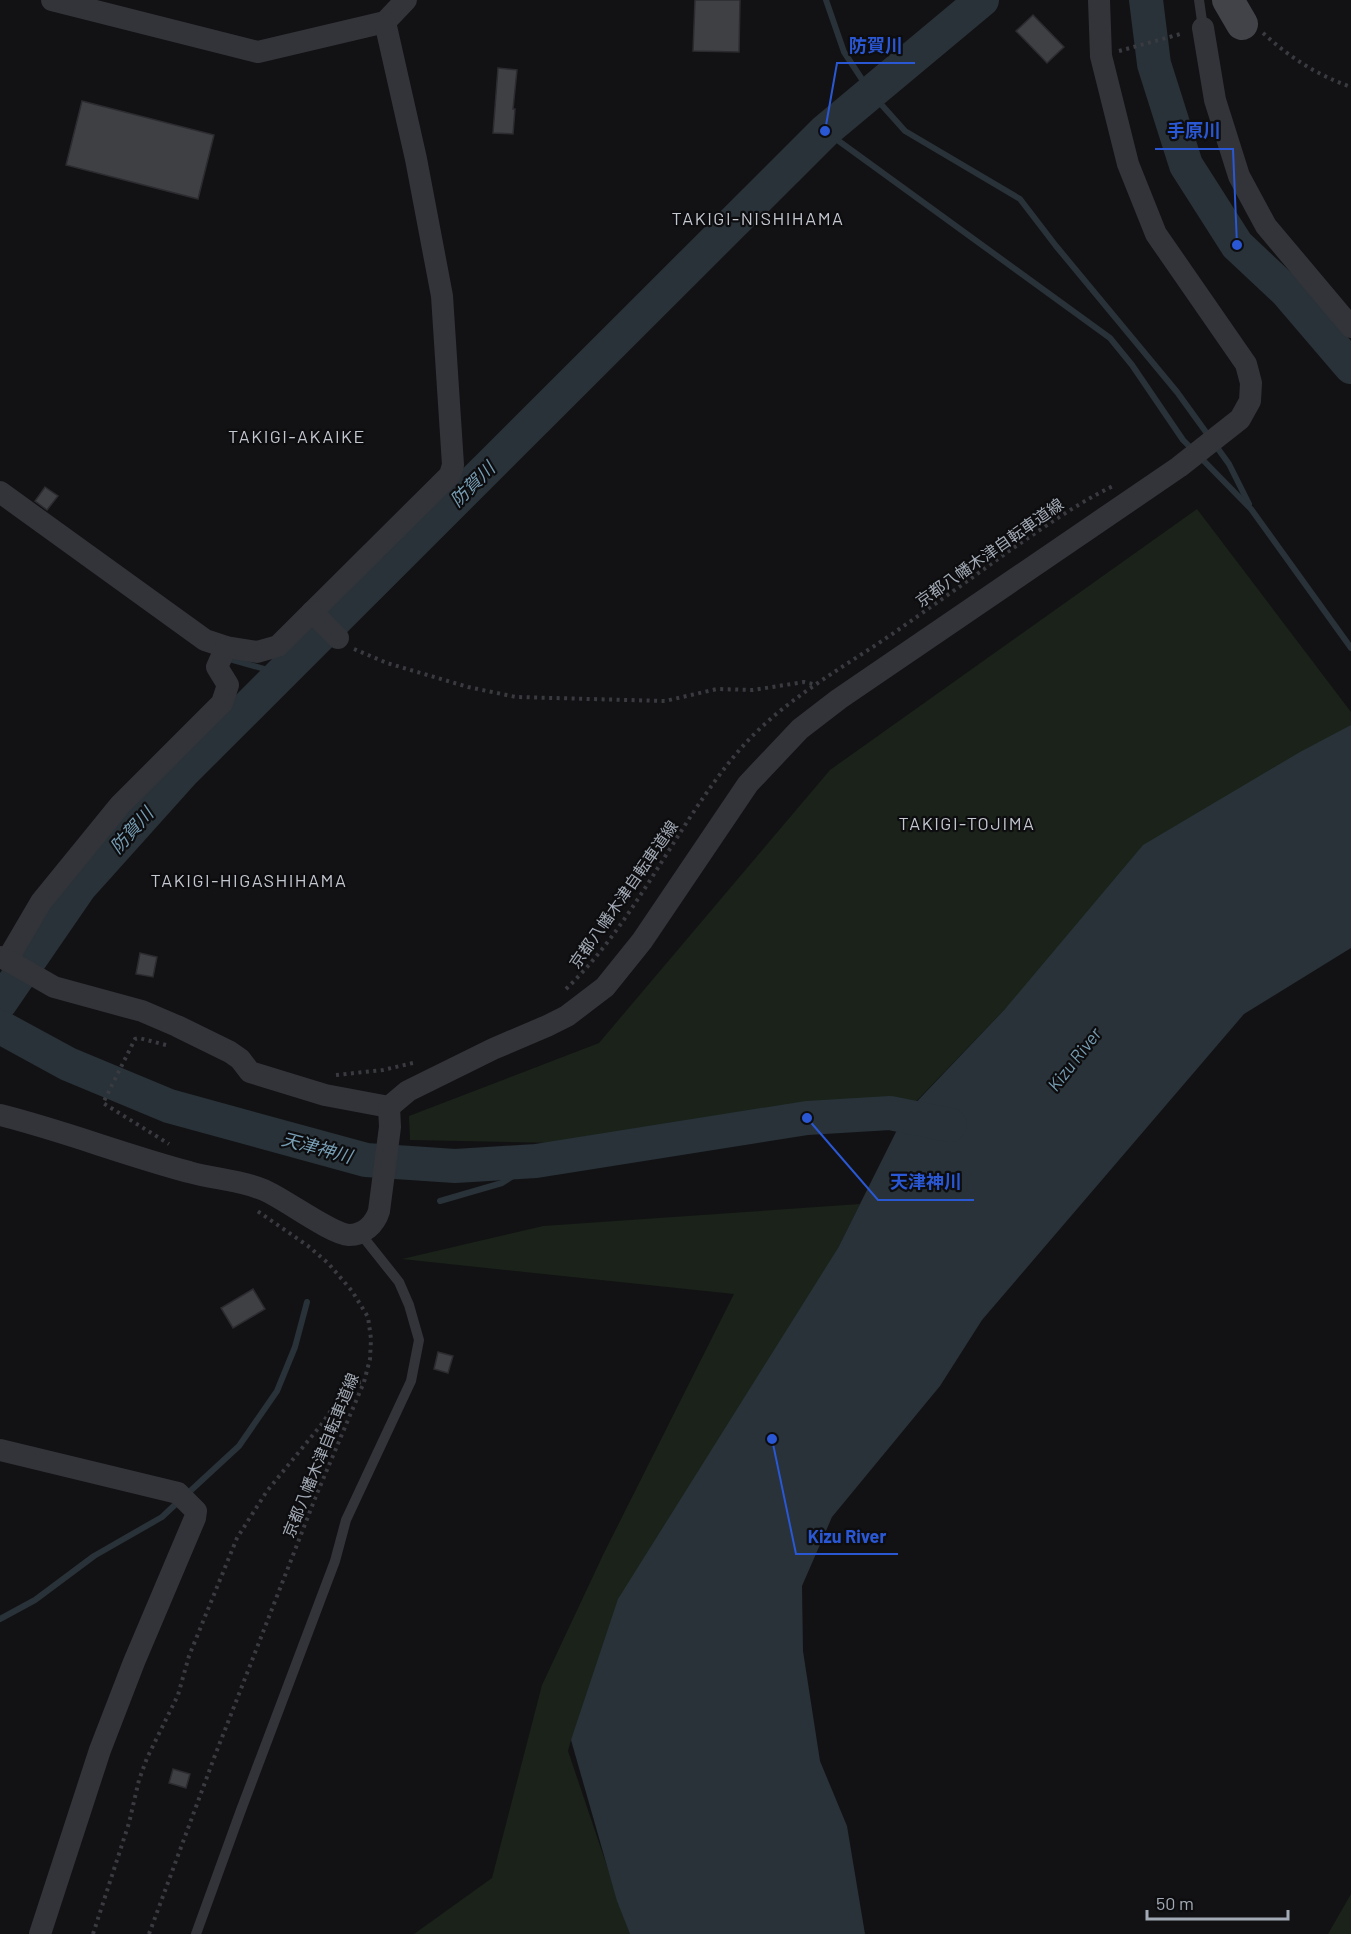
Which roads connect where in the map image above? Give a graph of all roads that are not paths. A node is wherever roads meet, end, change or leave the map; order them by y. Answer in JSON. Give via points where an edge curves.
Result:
{"nodes":[{"id":1,"x":52,"y":0,"type":"edge"},
{"id":2,"x":406,"y":0,"type":"edge"},
{"id":3,"x":1099,"y":0,"type":"edge"},
{"id":4,"x":1199,"y":0,"type":"edge"},
{"id":5,"x":386,"y":22,"type":"junction"},
{"id":6,"x":1203,"y":28,"type":"joint"},
{"id":7,"x":1351,"y":327,"type":"edge"},
{"id":8,"x":0,"y":492,"type":"edge"},
{"id":9,"x":315,"y":615,"type":"junction"},
{"id":10,"x":338,"y":638,"type":"road end"},
{"id":11,"x":225,"y":647,"type":"junction"},
{"id":12,"x":3,"y":959,"type":"edge"},
{"id":13,"x":389,"y":1107,"type":"junction"},
{"id":14,"x":0,"y":1114,"type":"edge"},
{"id":15,"x":360,"y":1233,"type":"junction"},
{"id":16,"x":0,"y":1449,"type":"edge"},
{"id":17,"x":40,"y":1934,"type":"edge"},
{"id":18,"x":195,"y":1934,"type":"edge"}],
"edges":[{"from":1,"to":5,"type":"street","via":[[258,52]]},
{"from":2,"to":5,"type":"street"},
{"from":3,"to":13,"type":"street","via":[[1101,56],[1128,164],[1156,234],[1246,364],[1250,400],[1240,419],[1179,467],[800,729],[748,784],[642,941],[605,987],[567,1016],[408,1091]]},
{"from":4,"to":6,"type":"lane"},
{"from":5,"to":9,"type":"street","via":[[442,296],[453,465],[450,475]]},
{"from":6,"to":7,"type":"street","via":[[1215,100],[1239,176],[1266,226]]},
{"from":8,"to":11,"type":"street","via":[[205,640]]},
{"from":9,"to":10,"type":"street"},
{"from":9,"to":11,"type":"street","via":[[278,646],[257,652]]},
{"from":11,"to":12,"type":"street","via":[[217,667],[228,685],[222,703],[120,805],[41,902]]},
{"from":12,"to":13,"type":"street","via":[[54,987],[142,1011],[177,1026],[230,1052],[250,1072],[325,1095]]},
{"from":13,"to":15,"type":"street","via":[[382,1200],[376,1221]]},
{"from":14,"to":15,"type":"street","via":[[190,1173],[263,1189],[333,1230],[348,1235]]},
{"from":15,"to":18,"type":"lane","via":[[399,1282],[408,1305],[418,1340],[411,1381],[346,1520],[335,1561]]},
{"from":16,"to":17,"type":"street","via":[[178,1493],[196,1511],[100,1750]]}]}
